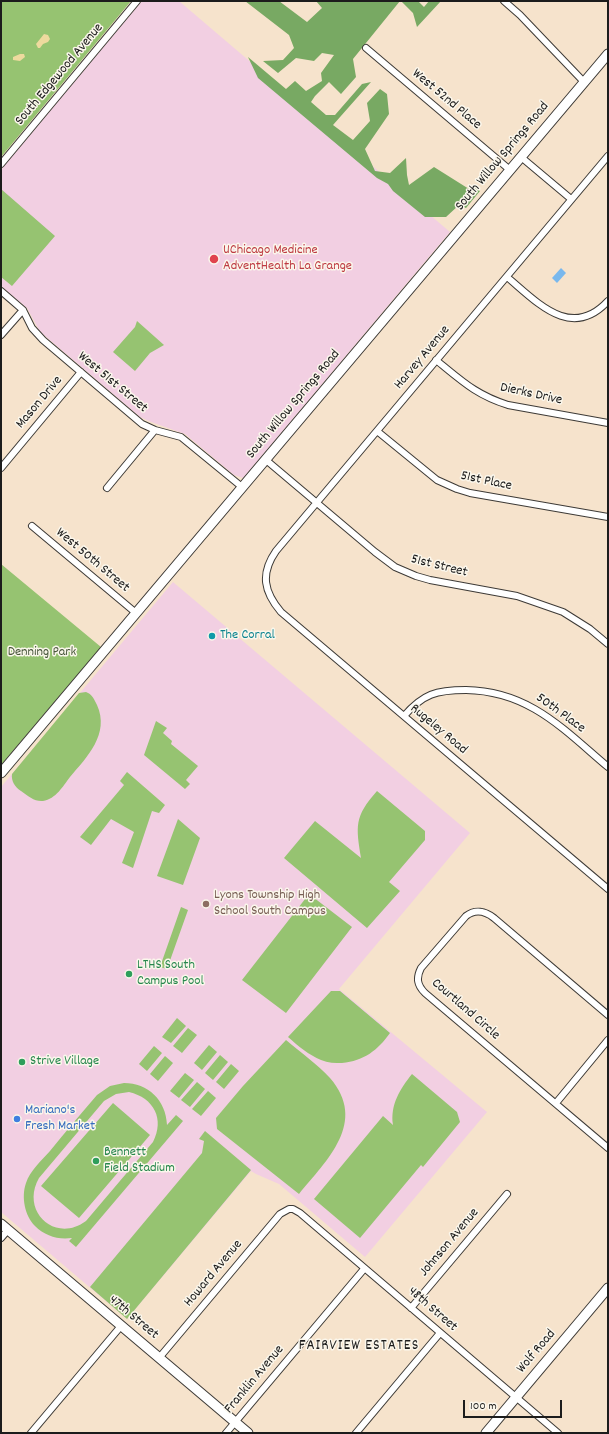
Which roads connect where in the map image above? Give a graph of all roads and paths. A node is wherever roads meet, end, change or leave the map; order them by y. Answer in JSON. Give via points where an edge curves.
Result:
{"nodes":[{"id":1,"x":137,"y":1,"type":"edge"},
{"id":2,"x":504,"y":1,"type":"edge"},
{"id":3,"x":366,"y":48,"type":"dead end"},
{"id":4,"x":608,"y":54,"type":"edge"},
{"id":5,"x":584,"y":82,"type":"junction"},
{"id":6,"x":608,"y":156,"type":"edge"},
{"id":7,"x":521,"y":157,"type":"junction"},
{"id":8,"x":1,"y":164,"type":"edge"},
{"id":9,"x":510,"y":170,"type":"junction"},
{"id":10,"x":571,"y":199,"type":"junction"},
{"id":11,"x":507,"y":277,"type":"junction"},
{"id":12,"x":1,"y":291,"type":"edge"},
{"id":13,"x":608,"y":301,"type":"edge"},
{"id":14,"x":22,"y":310,"type":"junction"},
{"id":15,"x":1,"y":336,"type":"edge"},
{"id":16,"x":436,"y":360,"type":"junction"},
{"id":17,"x":81,"y":372,"type":"junction"},
{"id":18,"x":608,"y":423,"type":"edge"},
{"id":19,"x":155,"y":430,"type":"junction"},
{"id":20,"x":377,"y":431,"type":"junction"},
{"id":21,"x":266,"y":460,"type":"junction"},
{"id":22,"x":1,"y":468,"type":"edge"},
{"id":23,"x":107,"y":488,"type":"dead end"},
{"id":24,"x":242,"y":488,"type":"junction"},
{"id":25,"x":317,"y":503,"type":"junction"},
{"id":26,"x":608,"y":517,"type":"edge"},
{"id":27,"x":32,"y":526,"type":"dead end"},
{"id":28,"x":266,"y":580,"type":"joint"},
{"id":29,"x":136,"y":613,"type":"junction"},
{"id":30,"x":608,"y":644,"type":"edge"},
{"id":31,"x":404,"y":716,"type":"junction"},
{"id":32,"x":608,"y":767,"type":"edge"},
{"id":33,"x":1,"y":774,"type":"edge"},
{"id":34,"x":608,"y":889,"type":"edge"},
{"id":35,"x":608,"y":1014,"type":"edge"},
{"id":36,"x":608,"y":1040,"type":"edge"},
{"id":37,"x":556,"y":1103,"type":"junction"},
{"id":38,"x":608,"y":1148,"type":"edge"},
{"id":39,"x":507,"y":1194,"type":"dead end"},
{"id":40,"x":289,"y":1209,"type":"joint"},
{"id":41,"x":5,"y":1227,"type":"edge"},
{"id":42,"x":1,"y":1238,"type":"edge"},
{"id":43,"x":364,"y":1269,"type":"junction"},
{"id":44,"x":608,"y":1288,"type":"edge"},
{"id":45,"x":411,"y":1308,"type":"junction"},
{"id":46,"x":121,"y":1326,"type":"junction"},
{"id":47,"x":440,"y":1333,"type":"junction"},
{"id":48,"x":159,"y":1358,"type":"junction"},
{"id":49,"x":516,"y":1398,"type":"junction"},
{"id":50,"x":235,"y":1422,"type":"junction"},
{"id":51,"x":31,"y":1433,"type":"edge"},
{"id":52,"x":226,"y":1433,"type":"edge"},
{"id":53,"x":248,"y":1433,"type":"edge"},
{"id":54,"x":356,"y":1433,"type":"edge"},
{"id":55,"x":486,"y":1433,"type":"edge"},
{"id":56,"x":558,"y":1433,"type":"edge"}],
"edges":[{"from":1,"to":8,"type":"street","name":"South Edgewood Avenue"},
{"from":2,"to":5,"type":"street"},
{"from":3,"to":9,"type":"street","name":"West 52nd Place"},
{"from":4,"to":5,"type":"street","name":"South Willow Springs Road"},
{"from":5,"to":7,"type":"street","name":"South Willow Springs Road"},
{"from":6,"to":10,"type":"street","name":"Harvey Avenue"},
{"from":7,"to":9,"type":"street","name":"South Willow Springs Road"},
{"from":7,"to":10,"type":"street"},
{"from":9,"to":21,"type":"street","name":"South Willow Springs Road"},
{"from":10,"to":11,"type":"street","name":"Harvey Avenue"},
{"from":11,"to":13,"type":"street","via":[[546,309],[564,317],[590,315]]},
{"from":11,"to":16,"type":"street","name":"Harvey Avenue"},
{"from":12,"to":14,"type":"street","name":"West 51st Street"},
{"from":14,"to":15,"type":"street"},
{"from":14,"to":17,"type":"street","name":"West 51st Street","via":[[37,334]]},
{"from":16,"to":18,"type":"street","name":"Dierks Drive","via":[[472,389],[495,401]]},
{"from":16,"to":20,"type":"street","name":"Harvey Avenue"},
{"from":17,"to":19,"type":"street","name":"West 51st Street","via":[[142,424]]},
{"from":17,"to":22,"type":"street","name":"Mason Drive"},
{"from":19,"to":23,"type":"street"},
{"from":19,"to":24,"type":"street","name":"West 51st Street","via":[[181,437]]},
{"from":20,"to":25,"type":"street","name":"Harvey Avenue"},
{"from":20,"to":26,"type":"street","name":"51st Place","via":[[437,480],[457,489]]},
{"from":21,"to":24,"type":"street","name":"South Willow Springs Road"},
{"from":21,"to":25,"type":"street","name":"51st Street"},
{"from":24,"to":29,"type":"street","name":"South Willow Springs Road"},
{"from":25,"to":28,"type":"street","name":"Harvey Avenue","via":[[271,559],[267,567]]},
{"from":25,"to":30,"type":"street","name":"51st Street","via":[[386,561],[405,572],[430,580],[517,596],[562,612],[590,629]]},
{"from":27,"to":29,"type":"street","name":"West 50th Street"},
{"from":28,"to":31,"type":"street","name":"Rugeley Road","via":[[270,597],[282,612]]},
{"from":29,"to":33,"type":"street","name":"South Willow Springs Road"},
{"from":31,"to":32,"type":"street","name":"50th Place","via":[[413,705],[437,693],[479,690],[499,694],[526,703],[541,712]]},
{"from":31,"to":34,"type":"street","name":"Rugeley Road"},
{"from":35,"to":37,"type":"street","name":"Courtland Circle","via":[[494,918],[481,912],[466,916],[421,968],[418,984],[425,993]]},
{"from":36,"to":37,"type":"street"},
{"from":37,"to":38,"type":"street","name":"Courtland Circle"},
{"from":39,"to":45,"type":"street","name":"Johnson Avenue"},
{"from":40,"to":43,"type":"street","name":"48th Street","via":[[300,1213]]},
{"from":40,"to":48,"type":"street","name":"Howard Avenue","via":[[280,1214]]},
{"from":41,"to":42,"type":"street"},
{"from":41,"to":46,"type":"street","name":"47th Street"},
{"from":43,"to":45,"type":"street","name":"48th Street"},
{"from":43,"to":50,"type":"street","name":"Franklin Avenue"},
{"from":44,"to":49,"type":"street","name":"Wolf Road"},
{"from":45,"to":47,"type":"street","name":"48th Street"},
{"from":46,"to":48,"type":"street","name":"47th Street"},
{"from":46,"to":51,"type":"street"},
{"from":47,"to":49,"type":"street","name":"48th Street"},
{"from":47,"to":54,"type":"street"},
{"from":48,"to":50,"type":"street","name":"47th Street"},
{"from":49,"to":55,"type":"street","name":"Wolf Road"},
{"from":49,"to":56,"type":"street","name":"48th Street"},
{"from":50,"to":52,"type":"street","name":"Franklin Avenue"},
{"from":50,"to":53,"type":"street","name":"47th Street"}]}
